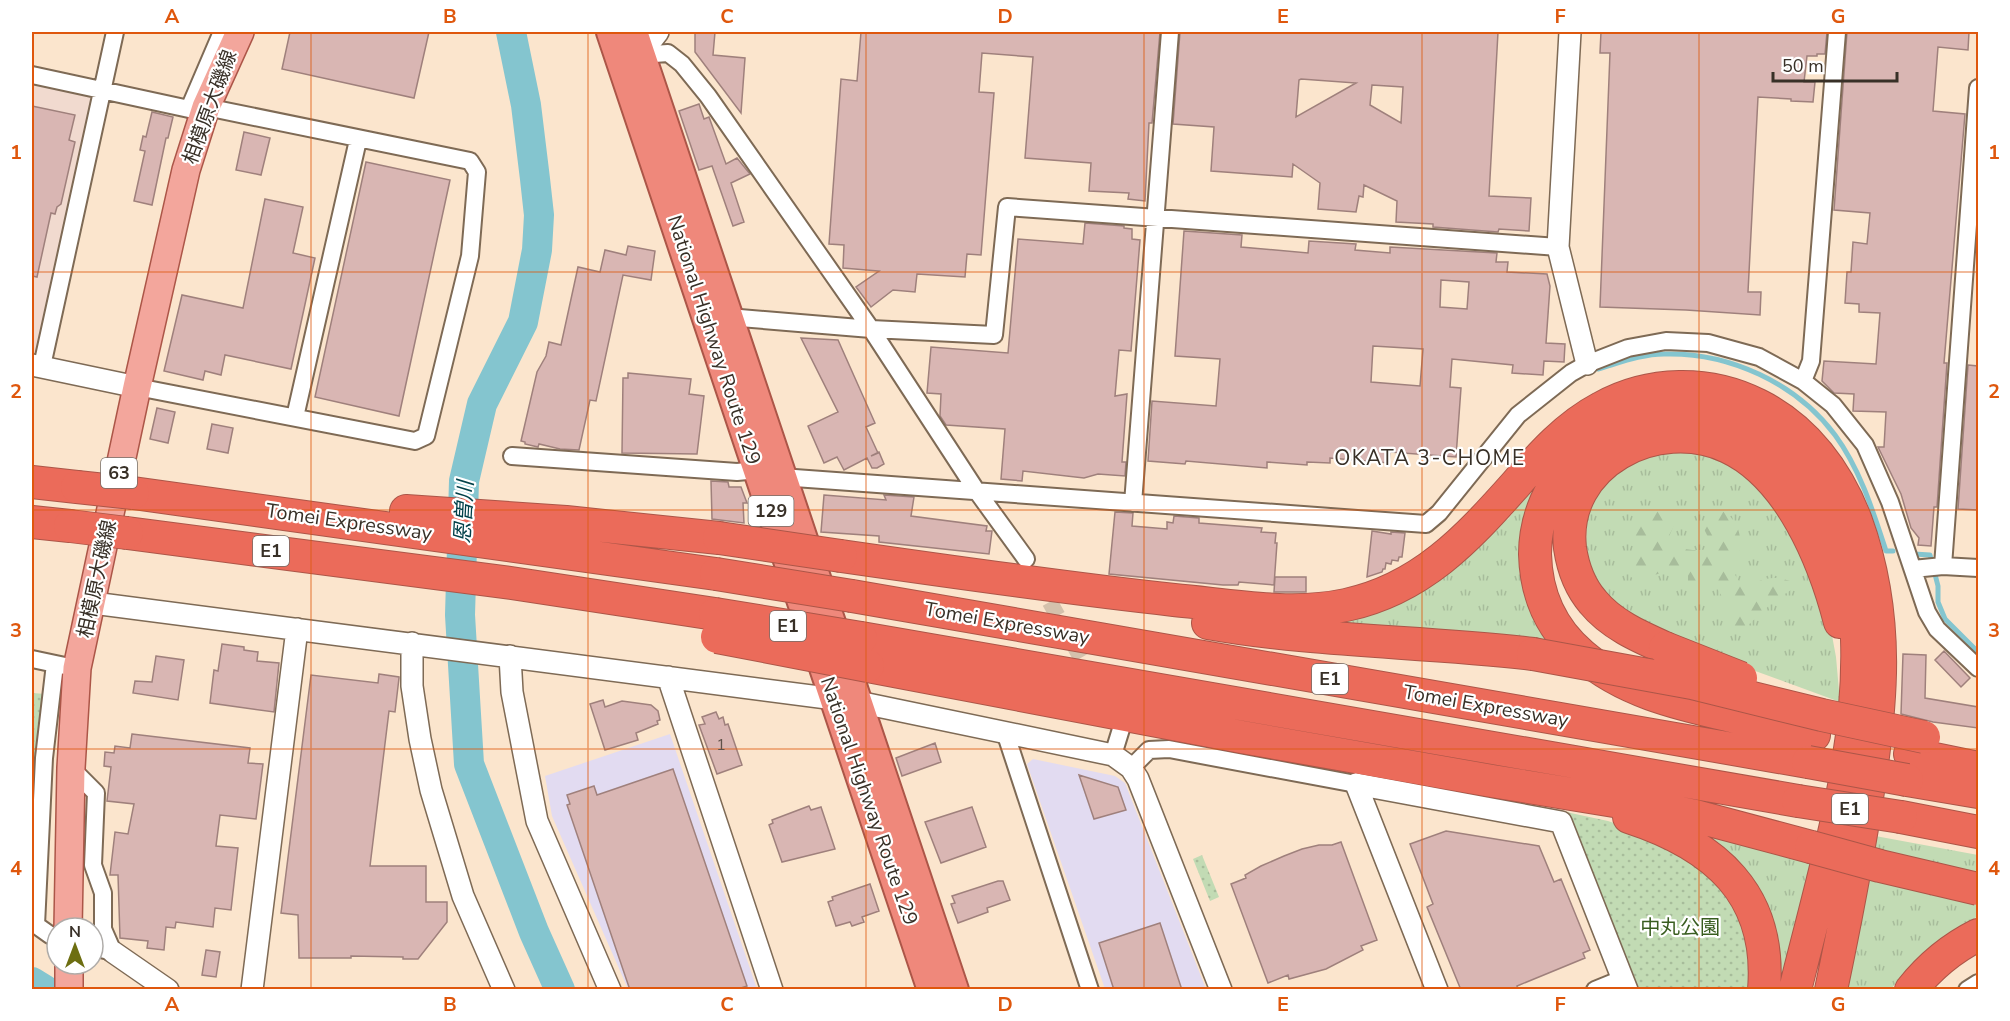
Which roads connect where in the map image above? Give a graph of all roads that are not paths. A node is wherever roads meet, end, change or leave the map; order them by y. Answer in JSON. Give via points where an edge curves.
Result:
{"nodes":[{"id":1,"x":115,"y":32,"type":"edge"},
{"id":2,"x":222,"y":32,"type":"edge"},
{"id":3,"x":240,"y":32,"type":"edge"},
{"id":4,"x":611,"y":32,"type":"edge"},
{"id":5,"x":658,"y":32,"type":"edge"},
{"id":6,"x":1170,"y":32,"type":"edge"},
{"id":7,"x":1570,"y":32,"type":"edge"},
{"id":8,"x":1837,"y":32,"type":"edge"},
{"id":9,"x":631,"y":49,"type":"edge"},
{"id":10,"x":32,"y":75,"type":"edge"},
{"id":11,"x":1978,"y":88,"type":"edge"},
{"id":12,"x":103,"y":90,"type":"junction"},
{"id":13,"x":197,"y":108,"type":"junction"},
{"id":14,"x":358,"y":140,"type":"junction"},
{"id":15,"x":1156,"y":217,"type":"junction"},
{"id":16,"x":1558,"y":248,"type":"junction"},
{"id":17,"x":728,"y":317,"type":"junction"},
{"id":18,"x":871,"y":329,"type":"junction"},
{"id":19,"x":1587,"y":364,"type":"junction"},
{"id":20,"x":37,"y":365,"type":"edge"},
{"id":21,"x":1803,"y":381,"type":"junction"},
{"id":22,"x":137,"y":387,"type":"junction"},
{"id":23,"x":295,"y":417,"type":"junction"},
{"id":24,"x":512,"y":456,"type":"dead end"},
{"id":25,"x":770,"y":474,"type":"junction"},
{"id":26,"x":32,"y":482,"type":"edge"},
{"id":27,"x":976,"y":490,"type":"junction"},
{"id":28,"x":1133,"y":503,"type":"junction"},
{"id":29,"x":32,"y":522,"type":"edge"},
{"id":30,"x":418,"y":522,"type":"junction"},
{"id":31,"x":841,"y":556,"type":"junction"},
{"id":32,"x":1026,"y":560,"type":"dead end"},
{"id":33,"x":1930,"y":568,"type":"junction"},
{"id":34,"x":1978,"y":568,"type":"edge"},
{"id":35,"x":93,"y":603,"type":"junction"},
{"id":36,"x":297,"y":629,"type":"junction"},
{"id":37,"x":419,"y":644,"type":"junction"},
{"id":38,"x":865,"y":652,"type":"junction"},
{"id":39,"x":504,"y":655,"type":"junction"},
{"id":40,"x":32,"y":659,"type":"edge"},
{"id":41,"x":66,"y":666,"type":"junction"},
{"id":42,"x":1978,"y":668,"type":"edge"},
{"id":43,"x":668,"y":677,"type":"junction"},
{"id":44,"x":846,"y":701,"type":"junction"},
{"id":45,"x":1855,"y":702,"type":"junction"},
{"id":46,"x":1121,"y":729,"type":"dead end"},
{"id":47,"x":1005,"y":732,"type":"junction"},
{"id":48,"x":1978,"y":748,"type":"edge"},
{"id":49,"x":1811,"y":749,"type":"junction"},
{"id":50,"x":1113,"y":756,"type":"junction"},
{"id":51,"x":1914,"y":757,"type":"junction"},
{"id":52,"x":70,"y":768,"type":"junction"},
{"id":53,"x":1131,"y":768,"type":"junction"},
{"id":54,"x":1978,"y":768,"type":"edge"},
{"id":55,"x":1492,"y":781,"type":"junction"},
{"id":56,"x":1356,"y":784,"type":"junction"},
{"id":57,"x":1978,"y":792,"type":"edge"},
{"id":58,"x":1978,"y":832,"type":"edge"},
{"id":59,"x":1978,"y":889,"type":"edge"},
{"id":60,"x":60,"y":916,"type":"edge"},
{"id":61,"x":104,"y":916,"type":"edge"},
{"id":62,"x":45,"y":928,"type":"edge"},
{"id":63,"x":1978,"y":935,"type":"edge"},
{"id":64,"x":105,"y":950,"type":"edge"},
{"id":65,"x":1978,"y":956,"type":"edge"},
{"id":66,"x":1978,"y":983,"type":"edge"},
{"id":67,"x":1624,"y":984,"type":"edge"},
{"id":68,"x":168,"y":990,"type":"edge"},
{"id":69,"x":252,"y":990,"type":"edge"},
{"id":70,"x":504,"y":990,"type":"edge"},
{"id":71,"x":610,"y":990,"type":"edge"},
{"id":72,"x":772,"y":990,"type":"edge"},
{"id":73,"x":932,"y":990,"type":"edge"},
{"id":74,"x":954,"y":990,"type":"edge"},
{"id":75,"x":1090,"y":990,"type":"edge"},
{"id":76,"x":1221,"y":990,"type":"edge"},
{"id":77,"x":1437,"y":990,"type":"edge"},
{"id":78,"x":1595,"y":990,"type":"edge"},
{"id":79,"x":1764,"y":990,"type":"edge"},
{"id":80,"x":1795,"y":990,"type":"edge"},
{"id":81,"x":1831,"y":990,"type":"edge"},
{"id":82,"x":1911,"y":990,"type":"edge"},
{"id":83,"x":1929,"y":990,"type":"edge"},
{"id":84,"x":1967,"y":990,"type":"edge"}],
"edges":[{"from":1,"to":12,"type":"street"},
{"from":2,"to":13,"type":"street"},
{"from":3,"to":13,"type":"main road","name":"相模原大磯線","number":"63"},
{"from":4,"to":9,"type":"highway","name":"National Highway Route 129","number":"129"},
{"from":5,"to":9,"type":"street"},
{"from":6,"to":15,"type":"street"},
{"from":7,"to":16,"type":"street"},
{"from":8,"to":21,"type":"street","via":[[1811,361]]},
{"from":9,"to":17,"type":"highway","name":"National Highway Route 129","number":"129"},
{"from":9,"to":18,"type":"street","via":[[668,53],[682,64],[715,105]]},
{"from":9,"to":25,"type":"highway","name":"National Highway Route 129","number":"129"},
{"from":10,"to":12,"type":"street"},
{"from":11,"to":33,"type":"street"},
{"from":12,"to":13,"type":"street"},
{"from":12,"to":20,"type":"street"},
{"from":13,"to":14,"type":"street"},
{"from":13,"to":22,"type":"main road","name":"相模原大磯線","number":"63"},
{"from":14,"to":23,"type":"street"},
{"from":14,"to":23,"type":"street","via":[[470,161],[477,172],[468,265],[426,436],[415,441]]},
{"from":15,"to":16,"type":"street"},
{"from":15,"to":18,"type":"street","via":[[1007,207],[994,335]]},
{"from":15,"to":28,"type":"street"},
{"from":16,"to":19,"type":"street"},
{"from":17,"to":18,"type":"street"},
{"from":17,"to":25,"type":"highway","name":"National Highway Route 129","number":"129"},
{"from":18,"to":27,"type":"street"},
{"from":19,"to":21,"type":"street","via":[[1628,348],[1666,341],[1708,343],[1759,357]]},
{"from":19,"to":28,"type":"street","via":[[1518,415],[1426,524]]},
{"from":20,"to":22,"type":"street"},
{"from":21,"to":33,"type":"street","via":[[1833,405],[1865,446],[1890,502]]},
{"from":22,"to":23,"type":"street"},
{"from":22,"to":35,"type":"main road","name":"相模原大磯線","number":"63"},
{"from":24,"to":25,"type":"street"},
{"from":25,"to":27,"type":"street"},
{"from":25,"to":44,"type":"highway","name":"National Highway Route 129","number":"129"},
{"from":26,"to":30,"type":"highway","bridge":true},
{"from":27,"to":28,"type":"street"},
{"from":27,"to":32,"type":"street"},
{"from":29,"to":38,"type":"highway","name":"Tomei Expressway","number":"E1","bridge":true,"via":[[246,547],[717,636]]},
{"from":30,"to":31,"type":"highway","bridge":true,"via":[[588,524]]},
{"from":30,"to":49,"type":"highway","name":"Tomei Expressway","number":"E1","bridge":true,"via":[[716,574]]},
{"from":31,"to":51,"type":"highway","bridge":true,"via":[[1250,629],[1533,654],[1692,682],[1822,715]]},
{"from":31,"to":81,"type":"highway","via":[[1240,607],[1299,610],[1341,606],[1402,585],[1443,558],[1551,446],[1604,406],[1668,387],[1707,388],[1746,399],[1799,433],[1826,464],[1855,518],[1876,594],[1881,665],[1877,736]]},
{"from":33,"to":34,"type":"street"},
{"from":33,"to":42,"type":"street","via":[[1927,612],[1937,629]]},
{"from":35,"to":36,"type":"street"},
{"from":35,"to":41,"type":"main road","name":"相模原大磯線","number":"63"},
{"from":36,"to":37,"type":"street"},
{"from":36,"to":69,"type":"street"},
{"from":37,"to":39,"type":"street"},
{"from":37,"to":70,"type":"street","via":[[412,686],[431,790],[463,896]]},
{"from":38,"to":55,"type":"highway","via":[[1230,735]]},
{"from":38,"to":58,"type":"highway","name":"Tomei Expressway","number":"E1","bridge":true},
{"from":39,"to":43,"type":"street"},
{"from":39,"to":71,"type":"street","via":[[537,821]]},
{"from":40,"to":41,"type":"street"},
{"from":41,"to":52,"type":"main road","name":"相模原大磯線","number":"63"},
{"from":41,"to":62,"type":"street","via":[[44,758],[36,926]]},
{"from":43,"to":44,"type":"street"},
{"from":43,"to":72,"type":"street"},
{"from":44,"to":47,"type":"street"},
{"from":44,"to":73,"type":"highway","name":"National Highway Route 129","number":"129"},
{"from":44,"to":74,"type":"highway","name":"National Highway Route 129","number":"129"},
{"from":45,"to":49,"type":"highway","via":[[1857,636],[1846,566],[1823,505],[1804,473],[1777,444],[1748,425],[1714,412],[1660,409],[1641,413],[1607,430],[1564,469],[1544,505],[1535,546],[1539,589],[1556,626],[1581,654],[1619,681]]},
{"from":45,"to":51,"type":"highway","bridge":true,"via":[[1837,612],[1804,527],[1781,491],[1756,466],[1730,448],[1680,436],[1649,440],[1621,452],[1595,473],[1585,485],[1570,526],[1575,571],[1593,602],[1621,626],[1665,648],[1882,727]]},
{"from":45,"to":80,"type":"highway","via":[[1833,834]]},
{"from":46,"to":50,"type":"street"},
{"from":47,"to":50,"type":"street"},
{"from":47,"to":75,"type":"street"},
{"from":48,"to":51,"type":"highway"},
{"from":49,"to":51,"type":"highway","name":"Tomei Expressway","number":"E1","bridge":true},
{"from":50,"to":53,"type":"street"},
{"from":51,"to":54,"type":"highway"},
{"from":51,"to":57,"type":"highway","name":"Tomei Expressway","number":"E1"},
{"from":52,"to":60,"type":"main road","name":"相模原大磯線","number":"63"},
{"from":52,"to":61,"type":"street","via":[[96,793],[93,865],[103,893]]},
{"from":53,"to":56,"type":"street","via":[[1149,750],[1169,749]]},
{"from":53,"to":76,"type":"street"},
{"from":55,"to":59,"type":"highway","bridge":true,"via":[[1695,816]]},
{"from":55,"to":79,"type":"highway","via":[[1633,818],[1676,836],[1712,859],[1741,887],[1758,921],[1765,957]]},
{"from":56,"to":67,"type":"street","via":[[1561,822]]},
{"from":56,"to":77,"type":"street"},
{"from":63,"to":82,"type":"highway","via":[[1944,956]]},
{"from":64,"to":68,"type":"street"},
{"from":65,"to":83,"type":"highway"},
{"from":66,"to":84,"type":"street"},
{"from":67,"to":78,"type":"street"}]}
